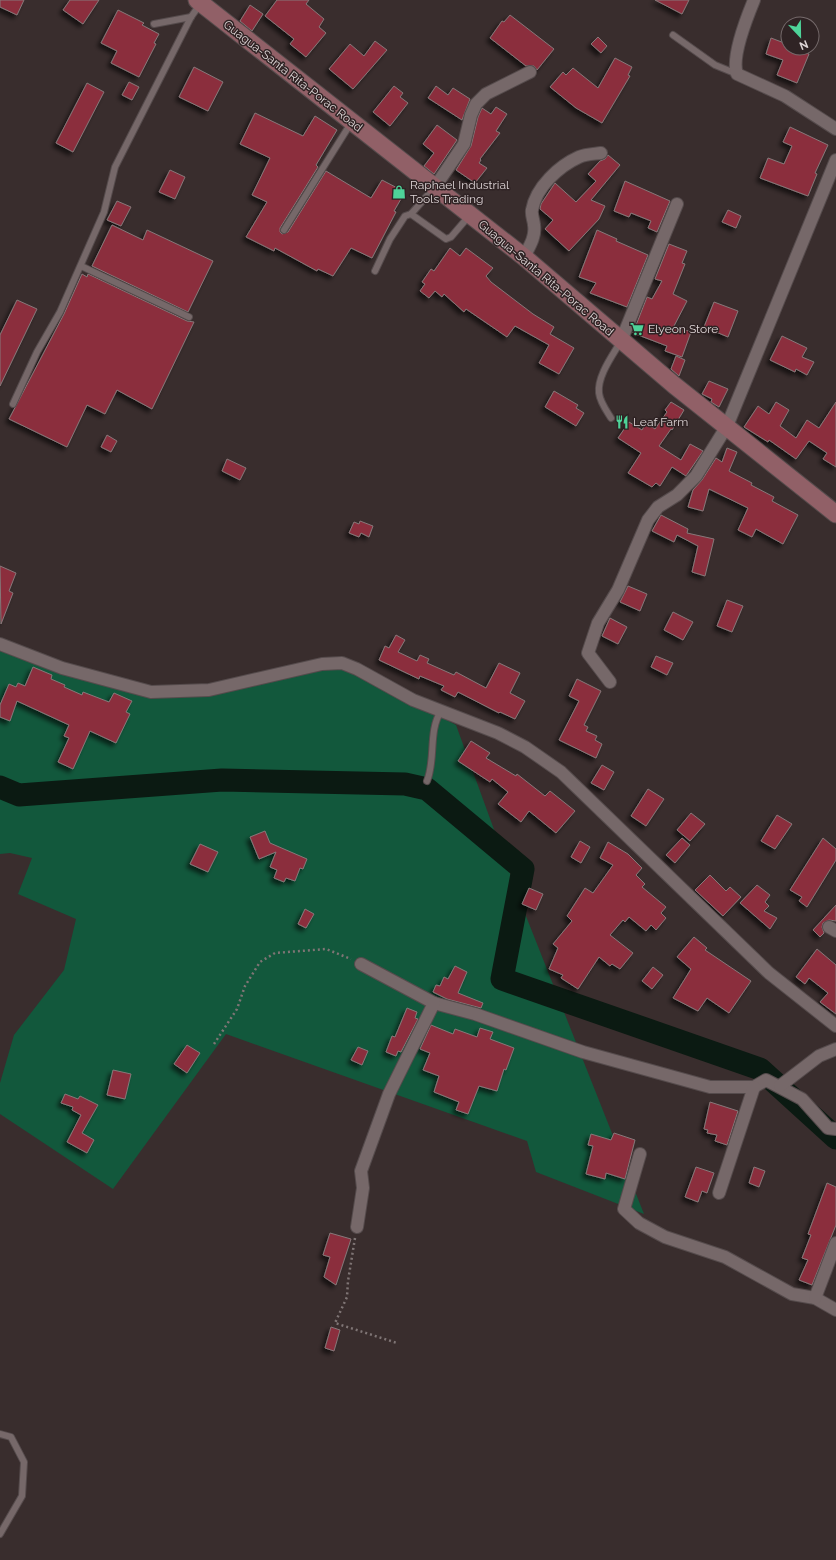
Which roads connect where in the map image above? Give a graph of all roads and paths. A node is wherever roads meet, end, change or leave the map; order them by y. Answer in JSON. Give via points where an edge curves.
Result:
{"nodes":[{"id":1,"x":754,"y":0,"type":"edge"},
{"id":2,"x":202,"y":6,"type":"edge"},
{"id":3,"x":154,"y":24,"type":"dead end"},
{"id":4,"x":673,"y":35,"type":"dead end"},
{"id":5,"x":530,"y":72,"type":"dead end"},
{"id":6,"x":737,"y":74,"type":"junction"},
{"id":7,"x":352,"y":122,"type":"junction"},
{"id":8,"x":836,"y":128,"type":"edge"},
{"id":9,"x":601,"y":153,"type":"dead end"},
{"id":10,"x":836,"y":160,"type":"edge"},
{"id":11,"x":434,"y":187,"type":"junction"},
{"id":12,"x":677,"y":204,"type":"dead end"},
{"id":13,"x":411,"y":214,"type":"junction"},
{"id":14,"x":470,"y":215,"type":"junction"},
{"id":15,"x":284,"y":230,"type":"dead end"},
{"id":16,"x":524,"y":257,"type":"junction"},
{"id":17,"x":80,"y":266,"type":"junction"},
{"id":18,"x":375,"y":271,"type":"dead end"},
{"id":19,"x":189,"y":317,"type":"dead end"},
{"id":20,"x":621,"y":341,"type":"junction"},
{"id":21,"x":13,"y":404,"type":"dead end"},
{"id":22,"x":611,"y":418,"type":"dead end"},
{"id":23,"x":727,"y":426,"type":"junction"},
{"id":24,"x":836,"y":514,"type":"edge"},
{"id":25,"x":0,"y":644,"type":"edge"},
{"id":26,"x":610,"y":682,"type":"dead end"},
{"id":27,"x":441,"y":711,"type":"junction"},
{"id":28,"x":427,"y":781,"type":"dead end"},
{"id":29,"x":361,"y":964,"type":"joint"},
{"id":30,"x":434,"y":1002,"type":"junction"},
{"id":31,"x":836,"y":1026,"type":"edge"},
{"id":32,"x":214,"y":1044,"type":"dead end"},
{"id":33,"x":836,"y":1049,"type":"edge"},
{"id":34,"x":780,"y":1086,"type":"junction"},
{"id":35,"x":754,"y":1087,"type":"junction"},
{"id":36,"x":836,"y":1129,"type":"edge"},
{"id":37,"x":640,"y":1154,"type":"dead end"},
{"id":38,"x":719,"y":1193,"type":"dead end"},
{"id":39,"x":357,"y":1227,"type":"joint"},
{"id":40,"x":836,"y":1243,"type":"edge"},
{"id":41,"x":815,"y":1298,"type":"junction"},
{"id":42,"x":836,"y":1310,"type":"edge"},
{"id":43,"x":397,"y":1343,"type":"dead end"},
{"id":44,"x":0,"y":1434,"type":"edge"},
{"id":45,"x":0,"y":1534,"type":"edge"}],
"edges":[{"from":1,"to":6,"type":"street","via":[[734,67]]},
{"from":2,"to":3,"type":"lane"},
{"from":2,"to":7,"type":"main road","name":"Guagua-Santa Rita-Porac Road"},
{"from":2,"to":17,"type":"lane","via":[[115,167],[104,212]]},
{"from":4,"to":6,"type":"lane","via":[[715,65]]},
{"from":5,"to":11,"type":"street","via":[[486,94],[476,104],[464,144]]},
{"from":6,"to":8,"type":"street","via":[[785,96]]},
{"from":7,"to":11,"type":"main road","name":"Guagua-Santa Rita-Porac Road"},
{"from":7,"to":15,"type":"lane"},
{"from":9,"to":16,"type":"street","via":[[581,156],[564,165],[543,187],[532,212],[534,235]]},
{"from":10,"to":23,"type":"street"},
{"from":11,"to":13,"type":"lane"},
{"from":11,"to":14,"type":"main road","name":"Guagua-Santa Rita-Porac Road"},
{"from":12,"to":20,"type":"street"},
{"from":13,"to":14,"type":"lane","via":[[446,239]]},
{"from":13,"to":18,"type":"lane","via":[[405,216],[396,228]]},
{"from":14,"to":16,"type":"main road","name":"Guagua-Santa Rita-Porac Road"},
{"from":16,"to":20,"type":"main road","name":"Guagua-Santa Rita-Porac Road"},
{"from":17,"to":19,"type":"lane"},
{"from":17,"to":21,"type":"lane","via":[[60,312],[37,352]]},
{"from":20,"to":22,"type":"lane","via":[[601,377],[598,392],[601,403]]},
{"from":20,"to":23,"type":"main road","name":"Guagua-Santa Rita-Porac Road"},
{"from":23,"to":24,"type":"main road","name":"Guagua-Santa Rita-Porac Road"},
{"from":23,"to":26,"type":"street","via":[[696,476],[677,495],[658,507],[648,520],[618,590],[598,624],[588,653]]},
{"from":25,"to":27,"type":"street","via":[[62,668],[151,692],[209,690],[322,664],[342,663],[413,700]]},
{"from":27,"to":28,"type":"lane","via":[[437,718],[432,765]]},
{"from":27,"to":31,"type":"street","via":[[498,733],[561,772],[769,973]]},
{"from":29,"to":30,"type":"street"},
{"from":29,"to":32,"type":"path","via":[[326,949],[275,953],[260,962],[245,986],[237,1009]]},
{"from":30,"to":35,"type":"street","via":[[583,1052],[710,1087]]},
{"from":30,"to":39,"type":"street","via":[[389,1094],[361,1171],[363,1188]]},
{"from":33,"to":34,"type":"street","via":[[819,1056]]},
{"from":34,"to":35,"type":"street","via":[[766,1080]]},
{"from":34,"to":36,"type":"street","via":[[802,1099],[828,1128]]},
{"from":35,"to":38,"type":"street"},
{"from":37,"to":41,"type":"street","via":[[624,1209],[639,1224],[665,1237],[725,1257],[792,1294]]},
{"from":39,"to":43,"type":"path","via":[[347,1297],[335,1323]]},
{"from":40,"to":41,"type":"street"},
{"from":41,"to":42,"type":"street"},
{"from":44,"to":45,"type":"lane","via":[[11,1437],[24,1462],[22,1496]]}]}
